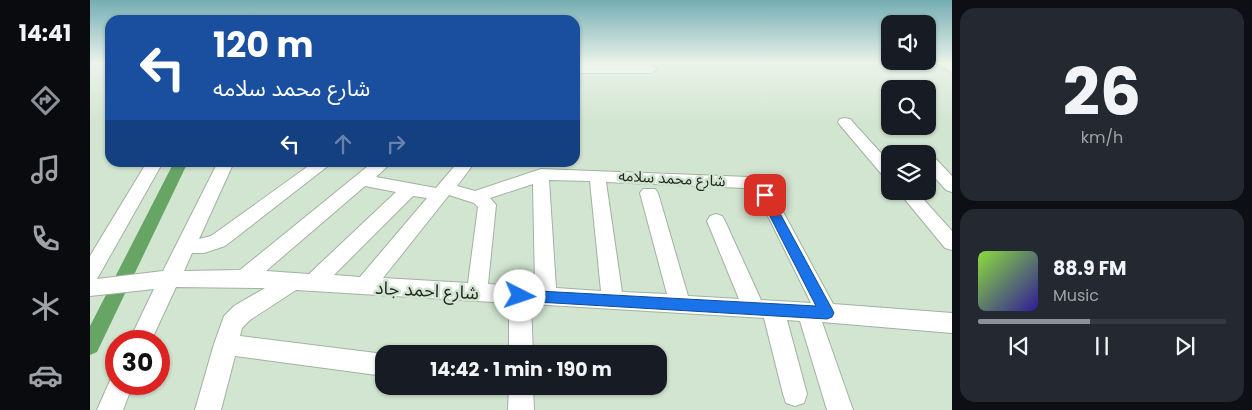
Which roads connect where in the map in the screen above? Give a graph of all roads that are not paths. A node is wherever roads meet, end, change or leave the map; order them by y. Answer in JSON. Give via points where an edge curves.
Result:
{"nodes":[{"id":1,"x":845,"y":122,"type":"dead end"},
{"id":2,"x":881,"y":163,"type":"edge"},
{"id":3,"x":152,"y":167,"type":"edge"},
{"id":4,"x":224,"y":167,"type":"edge"},
{"id":5,"x":319,"y":167,"type":"edge"},
{"id":6,"x":378,"y":167,"type":"edge"},
{"id":7,"x":463,"y":167,"type":"edge"},
{"id":8,"x":936,"y":169,"type":"edge"},
{"id":9,"x":541,"y":174,"type":"junction"},
{"id":10,"x":597,"y":175,"type":"junction"},
{"id":11,"x":362,"y":180,"type":"junction"},
{"id":12,"x":952,"y":186,"type":"edge"},
{"id":13,"x":410,"y":190,"type":"junction"},
{"id":14,"x":443,"y":192,"type":"junction"},
{"id":15,"x":649,"y":193,"type":"dead end"},
{"id":16,"x":476,"y":197,"type":"junction"},
{"id":17,"x":914,"y":200,"type":"edge"},
{"id":18,"x":716,"y":221,"type":"dead end"},
{"id":19,"x":952,"y":244,"type":"edge"},
{"id":20,"x":186,"y":246,"type":"junction"},
{"id":21,"x":90,"y":273,"type":"edge"},
{"id":22,"x":244,"y":278,"type":"junction"},
{"id":23,"x":170,"y":279,"type":"junction"},
{"id":24,"x":304,"y":282,"type":"junction"},
{"id":25,"x":99,"y":287,"type":"edge"},
{"id":26,"x":364,"y":287,"type":"junction"},
{"id":27,"x":477,"y":293,"type":"junction"},
{"id":28,"x":520,"y":296,"type":"junction"},
{"id":29,"x":546,"y":297,"type":"junction"},
{"id":30,"x":613,"y":301,"type":"junction"},
{"id":31,"x":680,"y":305,"type":"junction"},
{"id":32,"x":764,"y":309,"type":"junction"},
{"id":33,"x":817,"y":313,"type":"junction"},
{"id":34,"x":952,"y":323,"type":"edge"},
{"id":35,"x":145,"y":330,"type":"edge"},
{"id":36,"x":225,"y":344,"type":"junction"},
{"id":37,"x":521,"y":345,"type":"edge"},
{"id":38,"x":375,"y":364,"type":"edge"},
{"id":39,"x":796,"y":394,"type":"dead end"},
{"id":40,"x":116,"y":395,"type":"edge"},
{"id":41,"x":521,"y":395,"type":"edge"},
{"id":42,"x":110,"y":410,"type":"edge"},
{"id":43,"x":208,"y":410,"type":"edge"},
{"id":44,"x":521,"y":410,"type":"edge"},
{"id":45,"x":840,"y":410,"type":"edge"}],
"edges":[{"from":1,"to":2,"type":"street"},
{"from":3,"to":21,"type":"street"},
{"from":4,"to":20,"type":"street"},
{"from":5,"to":20,"type":"street","via":[[218,240],[204,246]]},
{"from":6,"to":11,"type":"street"},
{"from":7,"to":14,"type":"street"},
{"from":8,"to":12,"type":"street"},
{"from":9,"to":10,"type":"street","name":"شارع محمد سلامه"},
{"from":9,"to":16,"type":"street","name":"شارع محمد سلامه"},
{"from":9,"to":29,"type":"street"},
{"from":10,"to":30,"type":"street"},
{"from":10,"to":33,"type":"street","name":"شارع محمد سلامه","via":[[741,181],[754,186],[769,201]]},
{"from":11,"to":13,"type":"street"},
{"from":11,"to":22,"type":"street"},
{"from":13,"to":14,"type":"street"},
{"from":13,"to":24,"type":"street"},
{"from":14,"to":16,"type":"street"},
{"from":14,"to":26,"type":"street"},
{"from":15,"to":31,"type":"street"},
{"from":16,"to":27,"type":"street","via":[[483,200],[487,208]]},
{"from":17,"to":19,"type":"street"},
{"from":18,"to":32,"type":"street"},
{"from":20,"to":23,"type":"street"},
{"from":22,"to":23,"type":"street","name":"شارع احمد جاد"},
{"from":22,"to":24,"type":"street","name":"شارع احمد جاد"},
{"from":23,"to":25,"type":"street","name":"شارع احمد جاد"},
{"from":23,"to":35,"type":"street"},
{"from":24,"to":26,"type":"street","name":"شارع احمد جاد"},
{"from":24,"to":36,"type":"street","via":[[237,317]]},
{"from":26,"to":27,"type":"street","name":"شارع احمد جاد"},
{"from":27,"to":28,"type":"street","name":"شارع احمد جاد"},
{"from":28,"to":29,"type":"street","name":"شارع احمد جاد"},
{"from":28,"to":37,"type":"street"},
{"from":29,"to":30,"type":"street","name":"شارع احمد جاد"},
{"from":30,"to":31,"type":"street","name":"شارع احمد جاد"},
{"from":31,"to":32,"type":"street","name":"شارع احمد جاد"},
{"from":32,"to":33,"type":"street","name":"شارع احمد جاد"},
{"from":32,"to":39,"type":"street"},
{"from":33,"to":34,"type":"street","name":"شارع احمد جاد"},
{"from":33,"to":45,"type":"street","name":"شارع محمد سلامه"},
{"from":36,"to":38,"type":"street"},
{"from":36,"to":43,"type":"street"},
{"from":40,"to":42,"type":"street"},
{"from":41,"to":44,"type":"street"}]}
